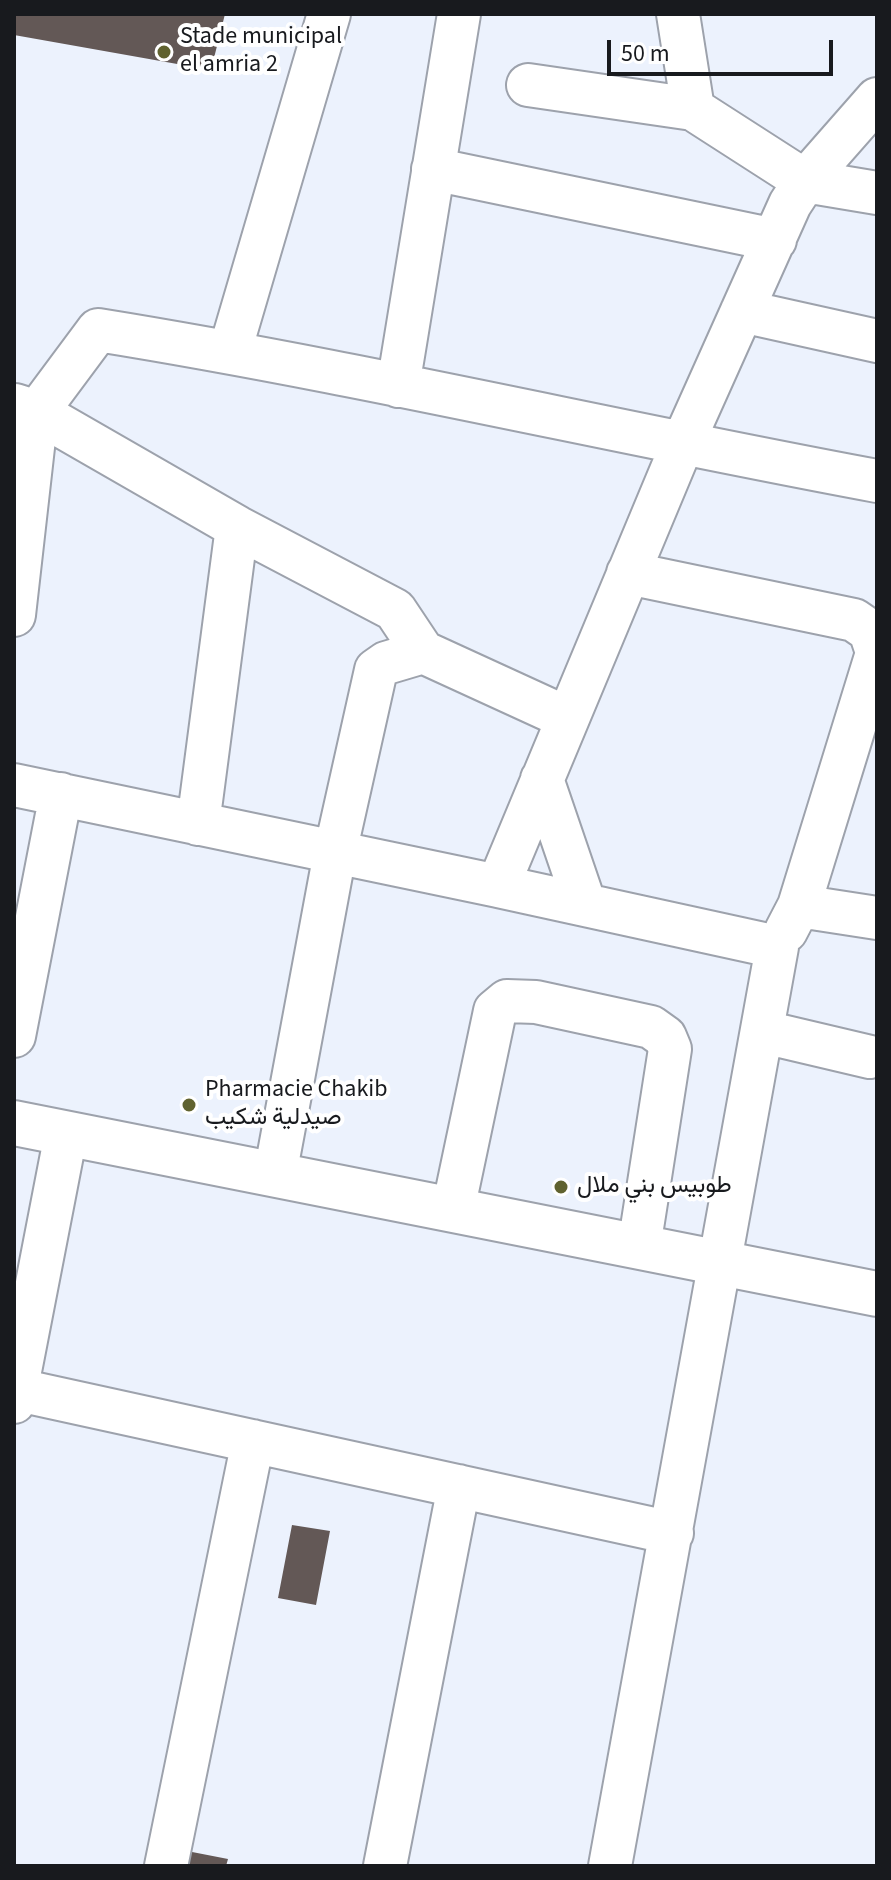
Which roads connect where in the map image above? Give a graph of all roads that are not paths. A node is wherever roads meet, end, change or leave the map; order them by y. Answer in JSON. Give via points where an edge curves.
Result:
{"nodes":[{"id":1,"x":329,"y":14,"type":"edge"},
{"id":2,"x":459,"y":14,"type":"edge"},
{"id":3,"x":678,"y":14,"type":"edge"},
{"id":4,"x":528,"y":85,"type":"dead end"},
{"id":5,"x":877,"y":99,"type":"edge"},
{"id":6,"x":693,"y":109,"type":"junction"},
{"id":7,"x":433,"y":169,"type":"junction"},
{"id":8,"x":805,"y":181,"type":"junction"},
{"id":9,"x":877,"y":193,"type":"edge"},
{"id":10,"x":775,"y":240,"type":"junction"},
{"id":11,"x":742,"y":311,"type":"junction"},
{"id":12,"x":877,"y":341,"type":"edge"},
{"id":13,"x":230,"y":351,"type":"junction"},
{"id":14,"x":398,"y":386,"type":"junction"},
{"id":15,"x":26,"y":409,"type":"edge"},
{"id":16,"x":682,"y":445,"type":"junction"},
{"id":17,"x":877,"y":481,"type":"edge"},
{"id":18,"x":237,"y":527,"type":"junction"},
{"id":19,"x":628,"y":573,"type":"junction"},
{"id":20,"x":14,"y":615,"type":"edge"},
{"id":21,"x":423,"y":652,"type":"junction"},
{"id":22,"x":877,"y":653,"type":"edge"},
{"id":23,"x":567,"y":718,"type":"junction"},
{"id":24,"x":542,"y":779,"type":"junction"},
{"id":25,"x":14,"y":785,"type":"edge"},
{"id":26,"x":61,"y":794,"type":"junction"},
{"id":27,"x":198,"y":824,"type":"junction"},
{"id":28,"x":335,"y":853,"type":"junction"},
{"id":29,"x":498,"y":886,"type":"junction"},
{"id":30,"x":585,"y":905,"type":"junction"},
{"id":31,"x":799,"y":906,"type":"junction"},
{"id":32,"x":26,"y":916,"type":"edge"},
{"id":33,"x":877,"y":918,"type":"edge"},
{"id":34,"x":777,"y":947,"type":"junction"},
{"id":35,"x":764,"y":1032,"type":"junction"},
{"id":36,"x":14,"y":1036,"type":"edge"},
{"id":37,"x":870,"y":1057,"type":"dead end"},
{"id":38,"x":14,"y":1123,"type":"edge"},
{"id":39,"x":66,"y":1134,"type":"junction"},
{"id":40,"x":275,"y":1175,"type":"junction"},
{"id":41,"x":453,"y":1210,"type":"junction"},
{"id":42,"x":639,"y":1247,"type":"junction"},
{"id":43,"x":722,"y":1263,"type":"junction"},
{"id":44,"x":877,"y":1294,"type":"edge"},
{"id":45,"x":15,"y":1393,"type":"edge"},
{"id":46,"x":253,"y":1441,"type":"junction"},
{"id":47,"x":459,"y":1486,"type":"junction"},
{"id":48,"x":672,"y":1533,"type":"junction"},
{"id":49,"x":166,"y":1866,"type":"edge"},
{"id":50,"x":385,"y":1866,"type":"edge"},
{"id":51,"x":610,"y":1866,"type":"edge"}],
"edges":[{"from":1,"to":13,"type":"street"},
{"from":2,"to":7,"type":"street"},
{"from":3,"to":6,"type":"street"},
{"from":4,"to":6,"type":"street"},
{"from":5,"to":8,"type":"street"},
{"from":6,"to":8,"type":"street"},
{"from":7,"to":10,"type":"street"},
{"from":7,"to":14,"type":"street"},
{"from":8,"to":9,"type":"street"},
{"from":8,"to":10,"type":"street"},
{"from":10,"to":11,"type":"street"},
{"from":11,"to":12,"type":"street"},
{"from":11,"to":16,"type":"street"},
{"from":13,"to":14,"type":"street"},
{"from":13,"to":15,"type":"street","via":[[98,330]]},
{"from":14,"to":16,"type":"street"},
{"from":15,"to":18,"type":"street"},
{"from":15,"to":20,"type":"street"},
{"from":16,"to":17,"type":"street"},
{"from":16,"to":19,"type":"street"},
{"from":18,"to":21,"type":"street","via":[[395,610]]},
{"from":18,"to":27,"type":"street"},
{"from":19,"to":22,"type":"street","via":[[854,620],[870,631]]},
{"from":19,"to":23,"type":"street"},
{"from":21,"to":23,"type":"street"},
{"from":21,"to":28,"type":"street","via":[[376,670]]},
{"from":22,"to":31,"type":"street"},
{"from":23,"to":24,"type":"street"},
{"from":24,"to":29,"type":"street"},
{"from":24,"to":30,"type":"street"},
{"from":25,"to":26,"type":"street"},
{"from":26,"to":27,"type":"street"},
{"from":26,"to":32,"type":"street"},
{"from":27,"to":28,"type":"street"},
{"from":28,"to":29,"type":"street"},
{"from":28,"to":40,"type":"street"},
{"from":29,"to":30,"type":"street"},
{"from":30,"to":34,"type":"street"},
{"from":31,"to":33,"type":"street"},
{"from":31,"to":34,"type":"street"},
{"from":32,"to":36,"type":"street"},
{"from":34,"to":35,"type":"street"},
{"from":35,"to":37,"type":"street"},
{"from":35,"to":43,"type":"street"},
{"from":38,"to":39,"type":"main road"},
{"from":39,"to":40,"type":"main road"},
{"from":39,"to":45,"type":"street"},
{"from":40,"to":41,"type":"main road"},
{"from":41,"to":42,"type":"main road"},
{"from":41,"to":42,"type":"street","via":[[495,1011],[507,1001],[536,1002],[651,1027],[665,1037],[670,1049]]},
{"from":42,"to":43,"type":"main road"},
{"from":43,"to":44,"type":"main road"},
{"from":43,"to":48,"type":"street"},
{"from":45,"to":46,"type":"street"},
{"from":46,"to":47,"type":"street"},
{"from":46,"to":49,"type":"street"},
{"from":47,"to":48,"type":"street"},
{"from":47,"to":50,"type":"street"},
{"from":48,"to":51,"type":"street"}]}
